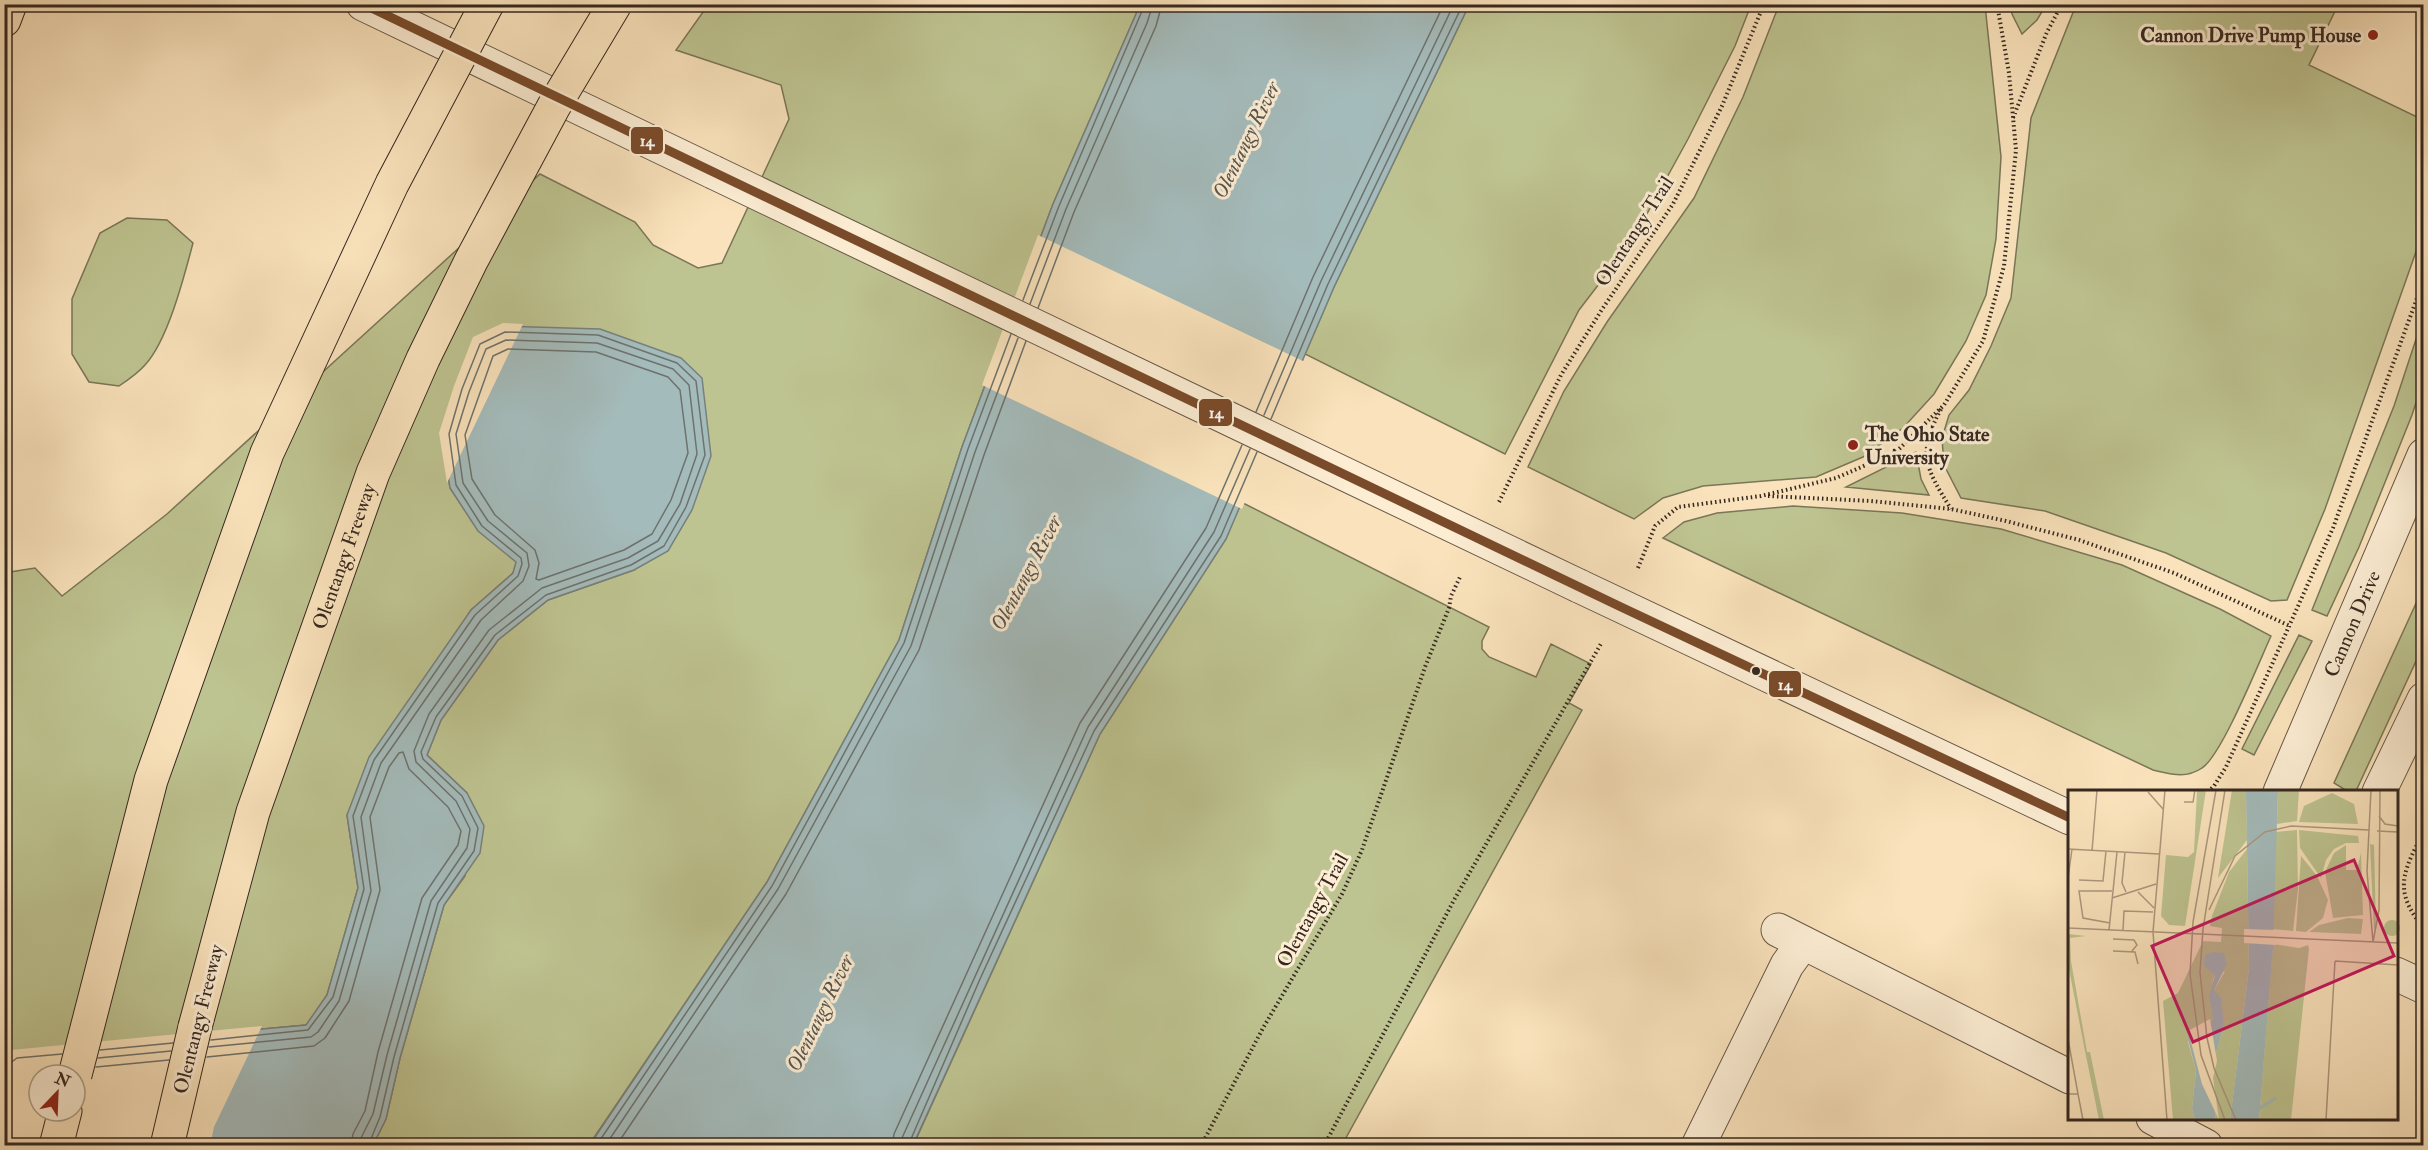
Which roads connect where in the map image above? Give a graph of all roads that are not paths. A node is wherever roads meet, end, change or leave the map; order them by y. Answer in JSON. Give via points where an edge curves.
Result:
{"nodes":[{"id":1,"x":10,"y":4,"type":"edge"},
{"id":2,"x":363,"y":4,"type":"edge"},
{"id":3,"x":488,"y":4,"type":"edge"},
{"id":4,"x":615,"y":4,"type":"edge"},
{"id":5,"x":4,"y":20,"type":"edge"},
{"id":6,"x":2424,"y":455,"type":"edge"},
{"id":7,"x":2424,"y":699,"type":"edge"},
{"id":8,"x":2281,"y":790,"type":"edge"},
{"id":9,"x":2380,"y":790,"type":"edge"},
{"id":10,"x":2068,"y":817,"type":"edge"},
{"id":11,"x":2398,"y":974,"type":"edge"},
{"id":12,"x":2424,"y":987,"type":"edge"},
{"id":13,"x":78,"y":1063,"type":"edge"},
{"id":14,"x":2068,"y":1076,"type":"edge"},
{"id":15,"x":2155,"y":1120,"type":"edge"},
{"id":16,"x":62,"y":1123,"type":"edge"},
{"id":17,"x":56,"y":1146,"type":"edge"},
{"id":18,"x":167,"y":1146,"type":"edge"},
{"id":19,"x":1698,"y":1146,"type":"edge"},
{"id":20,"x":2206,"y":1146,"type":"edge"}],
"edges":[{"from":1,"to":5,"type":"main road"},
{"from":2,"to":10,"type":"street","bridge":true},
{"from":3,"to":13,"type":"main road","bridge":true,"via":[[392,184],[267,453],[151,780]]},
{"from":4,"to":18,"type":"main road","name":"Olentangy Freeway","bridge":true,"via":[[554,106],[471,261],[373,473],[253,812]]},
{"from":6,"to":8,"type":"street","name":"Cannon Drive"},
{"from":7,"to":9,"type":"street"},
{"from":11,"to":12,"type":"street"},
{"from":14,"to":19,"type":"street","via":[[1791,936],[1787,964]]},
{"from":15,"to":20,"type":"street"},
{"from":16,"to":17,"type":"main road"}]}
